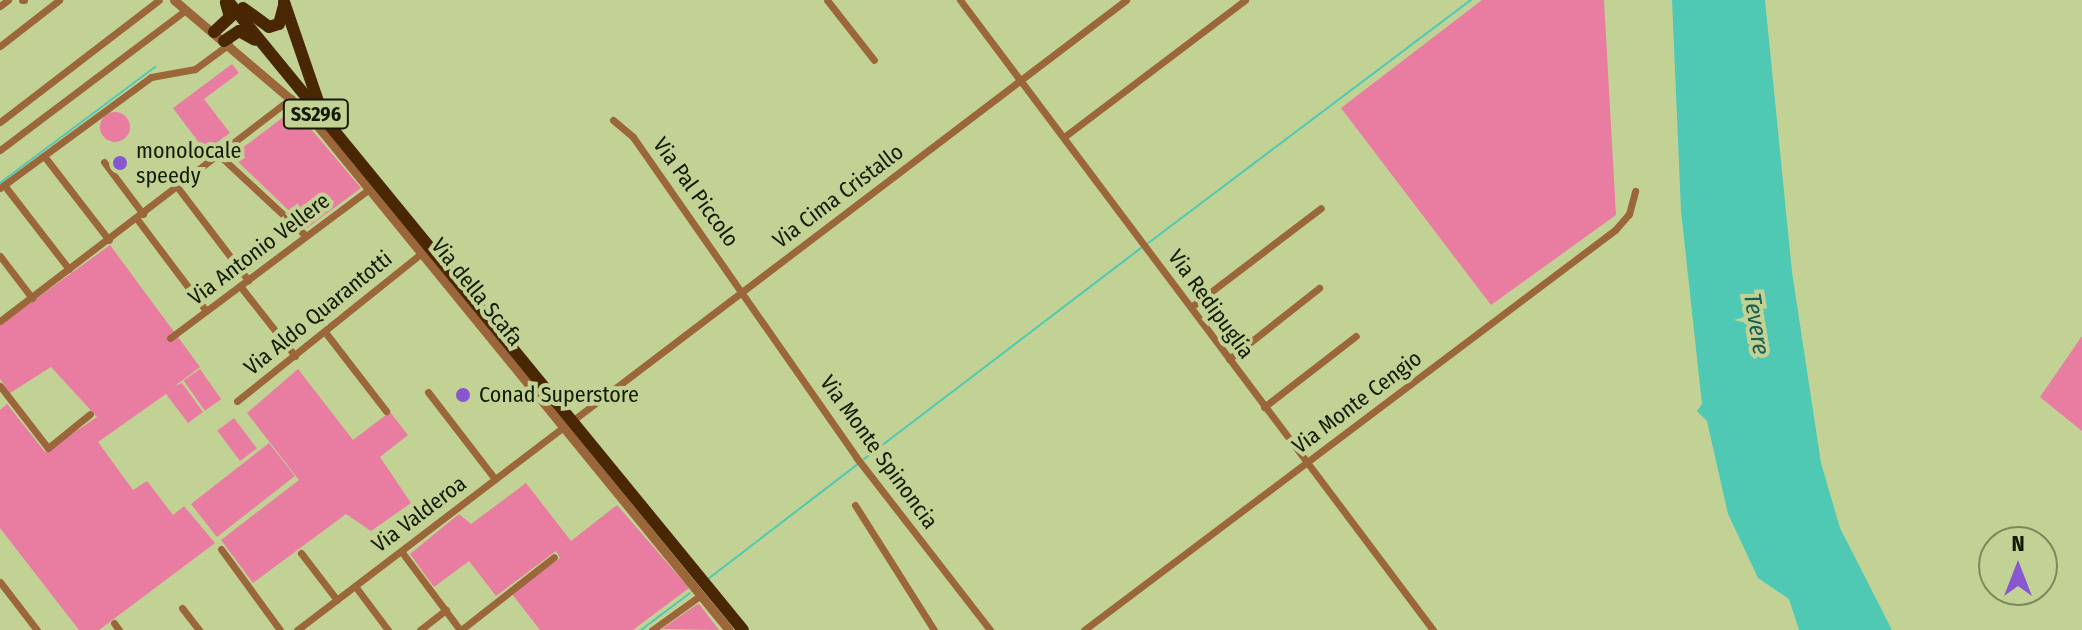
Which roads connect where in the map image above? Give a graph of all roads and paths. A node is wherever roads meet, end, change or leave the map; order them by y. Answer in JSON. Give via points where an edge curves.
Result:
{"nodes":[{"id":1,"x":8,"y":0,"type":"edge"},
{"id":2,"x":59,"y":0,"type":"edge"},
{"id":3,"x":159,"y":0,"type":"edge"},
{"id":4,"x":174,"y":0,"type":"edge"},
{"id":5,"x":226,"y":0,"type":"edge"},
{"id":6,"x":827,"y":0,"type":"edge"},
{"id":7,"x":960,"y":0,"type":"edge"},
{"id":8,"x":1126,"y":0,"type":"edge"},
{"id":9,"x":1245,"y":0,"type":"edge"},
{"id":10,"x":284,"y":1,"type":"edge"},
{"id":11,"x":239,"y":4,"type":"edge"},
{"id":12,"x":0,"y":6,"type":"edge"},
{"id":13,"x":186,"y":10,"type":"junction"},
{"id":14,"x":222,"y":39,"type":"junction"},
{"id":15,"x":0,"y":46,"type":"edge"},
{"id":16,"x":266,"y":51,"type":"junction"},
{"id":17,"x":874,"y":60,"type":"dead end"},
{"id":18,"x":1021,"y":80,"type":"junction"},
{"id":19,"x":292,"y":98,"type":"junction"},
{"id":20,"x":322,"y":113,"type":"junction"},
{"id":21,"x":613,"y":120,"type":"dead end"},
{"id":22,"x":0,"y":122,"type":"edge"},
{"id":23,"x":1064,"y":137,"type":"junction"},
{"id":24,"x":0,"y":150,"type":"edge"},
{"id":25,"x":44,"y":156,"type":"junction"},
{"id":26,"x":220,"y":156,"type":"junction"},
{"id":27,"x":104,"y":162,"type":"dead end"},
{"id":28,"x":369,"y":174,"type":"junction"},
{"id":29,"x":2,"y":186,"type":"edge"},
{"id":30,"x":178,"y":188,"type":"junction"},
{"id":31,"x":369,"y":189,"type":"junction"},
{"id":32,"x":1635,"y":191,"type":"dead end"},
{"id":33,"x":1321,"y":208,"type":"dead end"},
{"id":34,"x":140,"y":216,"type":"junction"},
{"id":35,"x":306,"y":236,"type":"junction"},
{"id":36,"x":109,"y":240,"type":"junction"},
{"id":37,"x":422,"y":253,"type":"junction"},
{"id":38,"x":0,"y":256,"type":"edge"},
{"id":39,"x":69,"y":269,"type":"junction"},
{"id":40,"x":248,"y":280,"type":"junction"},
{"id":41,"x":240,"y":286,"type":"junction"},
{"id":42,"x":1319,"y":288,"type":"dead end"},
{"id":43,"x":745,"y":290,"type":"junction"},
{"id":44,"x":32,"y":298,"type":"junction"},
{"id":45,"x":1191,"y":307,"type":"junction"},
{"id":46,"x":206,"y":311,"type":"junction"},
{"id":47,"x":0,"y":321,"type":"edge"},
{"id":48,"x":325,"y":332,"type":"junction"},
{"id":49,"x":1356,"y":336,"type":"dead end"},
{"id":50,"x":170,"y":338,"type":"dead end"},
{"id":51,"x":295,"y":356,"type":"junction"},
{"id":52,"x":1229,"y":359,"type":"junction"},
{"id":53,"x":0,"y":386,"type":"edge"},
{"id":54,"x":428,"y":392,"type":"dead end"},
{"id":55,"x":237,"y":401,"type":"dead end"},
{"id":56,"x":1264,"y":407,"type":"junction"},
{"id":57,"x":386,"y":411,"type":"dead end"},
{"id":58,"x":90,"y":414,"type":"dead end"},
{"id":59,"x":568,"y":424,"type":"junction"},
{"id":60,"x":1305,"y":464,"type":"junction"},
{"id":61,"x":495,"y":479,"type":"junction"},
{"id":62,"x":855,"y":505,"type":"dead end"},
{"id":63,"x":221,"y":549,"type":"dead end"},
{"id":64,"x":401,"y":551,"type":"junction"},
{"id":65,"x":301,"y":553,"type":"dead end"},
{"id":66,"x":554,"y":557,"type":"dead end"},
{"id":67,"x":0,"y":582,"type":"edge"},
{"id":68,"x":355,"y":586,"type":"junction"},
{"id":69,"x":701,"y":595,"type":"junction"},
{"id":70,"x":337,"y":600,"type":"junction"},
{"id":71,"x":182,"y":608,"type":"dead end"},
{"id":72,"x":446,"y":610,"type":"junction"},
{"id":73,"x":37,"y":630,"type":"edge"},
{"id":74,"x":199,"y":630,"type":"edge"},
{"id":75,"x":280,"y":630,"type":"edge"},
{"id":76,"x":297,"y":630,"type":"edge"},
{"id":77,"x":388,"y":630,"type":"edge"},
{"id":78,"x":420,"y":630,"type":"edge"},
{"id":79,"x":461,"y":630,"type":"edge"},
{"id":80,"x":652,"y":630,"type":"edge"},
{"id":81,"x":729,"y":630,"type":"edge"},
{"id":82,"x":743,"y":630,"type":"edge"},
{"id":83,"x":934,"y":630,"type":"edge"},
{"id":84,"x":990,"y":630,"type":"edge"},
{"id":85,"x":1084,"y":630,"type":"edge"},
{"id":86,"x":1433,"y":630,"type":"edge"}],
"edges":[{"from":1,"to":12,"type":"street"},
{"from":2,"to":15,"type":"street"},
{"from":3,"to":22,"type":"street"},
{"from":4,"to":13,"type":"street","name":"Via della Scafa"},
{"from":5,"to":14,"type":"main road","via":[[230,17]]},
{"from":5,"to":16,"type":"main road","number":"SS296"},
{"from":6,"to":17,"type":"street"},
{"from":7,"to":18,"type":"street","name":"Via Redipuglia"},
{"from":8,"to":18,"type":"street","name":"Via Cima Cristallo"},
{"from":9,"to":23,"type":"street"},
{"from":10,"to":11,"type":"main road","via":[[283,16],[269,27]]},
{"from":10,"to":20,"type":"main road"},
{"from":11,"to":20,"type":"main road","number":"SS296"},
{"from":13,"to":14,"type":"street","name":"Via della Scafa"},
{"from":13,"to":24,"type":"street"},
{"from":14,"to":16,"type":"main road","via":[[239,31]]},
{"from":14,"to":19,"type":"street","name":"Via della Scafa"},
{"from":14,"to":25,"type":"street","via":[[195,69],[151,77]]},
{"from":16,"to":28,"type":"main road","number":"SS296"},
{"from":18,"to":23,"type":"street","name":"Via Redipuglia"},
{"from":18,"to":43,"type":"street","name":"Via Cima Cristallo"},
{"from":19,"to":26,"type":"street"},
{"from":19,"to":31,"type":"street","name":"Via della Scafa"},
{"from":20,"to":28,"type":"main road","number":"SS296"},
{"from":21,"to":43,"type":"street","name":"Via Pal Piccolo","via":[[633,137]]},
{"from":23,"to":45,"type":"street","name":"Via Redipuglia"},
{"from":25,"to":29,"type":"street"},
{"from":25,"to":36,"type":"street"},
{"from":26,"to":30,"type":"street"},
{"from":26,"to":35,"type":"street"},
{"from":27,"to":34,"type":"street"},
{"from":28,"to":59,"type":"main road","number":"SS296"},
{"from":29,"to":39,"type":"street"},
{"from":30,"to":34,"type":"street"},
{"from":30,"to":40,"type":"street"},
{"from":31,"to":35,"type":"street","name":"Via Antonio Vellere"},
{"from":31,"to":37,"type":"street","name":"Via della Scafa"},
{"from":32,"to":60,"type":"street","name":"Via Monte Cengio","via":[[1629,214],[1615,230]]},
{"from":33,"to":45,"type":"street"},
{"from":34,"to":36,"type":"street"},
{"from":34,"to":46,"type":"street"},
{"from":35,"to":40,"type":"street","name":"Via Antonio Vellere"},
{"from":36,"to":39,"type":"street"},
{"from":37,"to":48,"type":"street","name":"Via Aldo Quarantotti"},
{"from":37,"to":59,"type":"street","name":"Via della Scafa"},
{"from":38,"to":44,"type":"street"},
{"from":39,"to":44,"type":"street"},
{"from":40,"to":41,"type":"street","name":"Via Antonio Vellere"},
{"from":41,"to":46,"type":"street","name":"Via Antonio Vellere"},
{"from":41,"to":51,"type":"street"},
{"from":42,"to":52,"type":"street"},
{"from":43,"to":59,"type":"street","name":"Via Cima Cristallo"},
{"from":43,"to":84,"type":"street","name":"Via Monte Spinoncia","via":[[856,457]]},
{"from":44,"to":47,"type":"street"},
{"from":45,"to":52,"type":"street","name":"Via Redipuglia"},
{"from":46,"to":50,"type":"street","name":"Via Antonio Vellere"},
{"from":48,"to":51,"type":"street","name":"Via Aldo Quarantotti"},
{"from":48,"to":57,"type":"street"},
{"from":49,"to":56,"type":"street"},
{"from":51,"to":55,"type":"street","name":"Via Aldo Quarantotti"},
{"from":52,"to":56,"type":"street","name":"Via Redipuglia"},
{"from":53,"to":58,"type":"street","via":[[48,448]]},
{"from":54,"to":61,"type":"street"},
{"from":56,"to":60,"type":"street","name":"Via Redipuglia"},
{"from":59,"to":61,"type":"street","name":"Via Valderoa"},
{"from":59,"to":69,"type":"street","name":"Via della Scafa"},
{"from":59,"to":82,"type":"main road","number":"SS296"},
{"from":60,"to":85,"type":"street","name":"Via Monte Cengio"},
{"from":60,"to":86,"type":"street","name":"Via Redipuglia"},
{"from":61,"to":64,"type":"street","name":"Via Valderoa"},
{"from":62,"to":83,"type":"street"},
{"from":63,"to":75,"type":"street"},
{"from":64,"to":68,"type":"street","name":"Via Valderoa"},
{"from":64,"to":72,"type":"street"},
{"from":65,"to":70,"type":"street"},
{"from":66,"to":79,"type":"street"},
{"from":67,"to":73,"type":"street"},
{"from":68,"to":70,"type":"street","name":"Via Valderoa"},
{"from":68,"to":77,"type":"street"},
{"from":69,"to":80,"type":"street"},
{"from":69,"to":81,"type":"street","name":"Via della Scafa"},
{"from":70,"to":76,"type":"street","name":"Via Valderoa"},
{"from":71,"to":74,"type":"street"},
{"from":72,"to":78,"type":"street"},
{"from":72,"to":79,"type":"street"}]}
